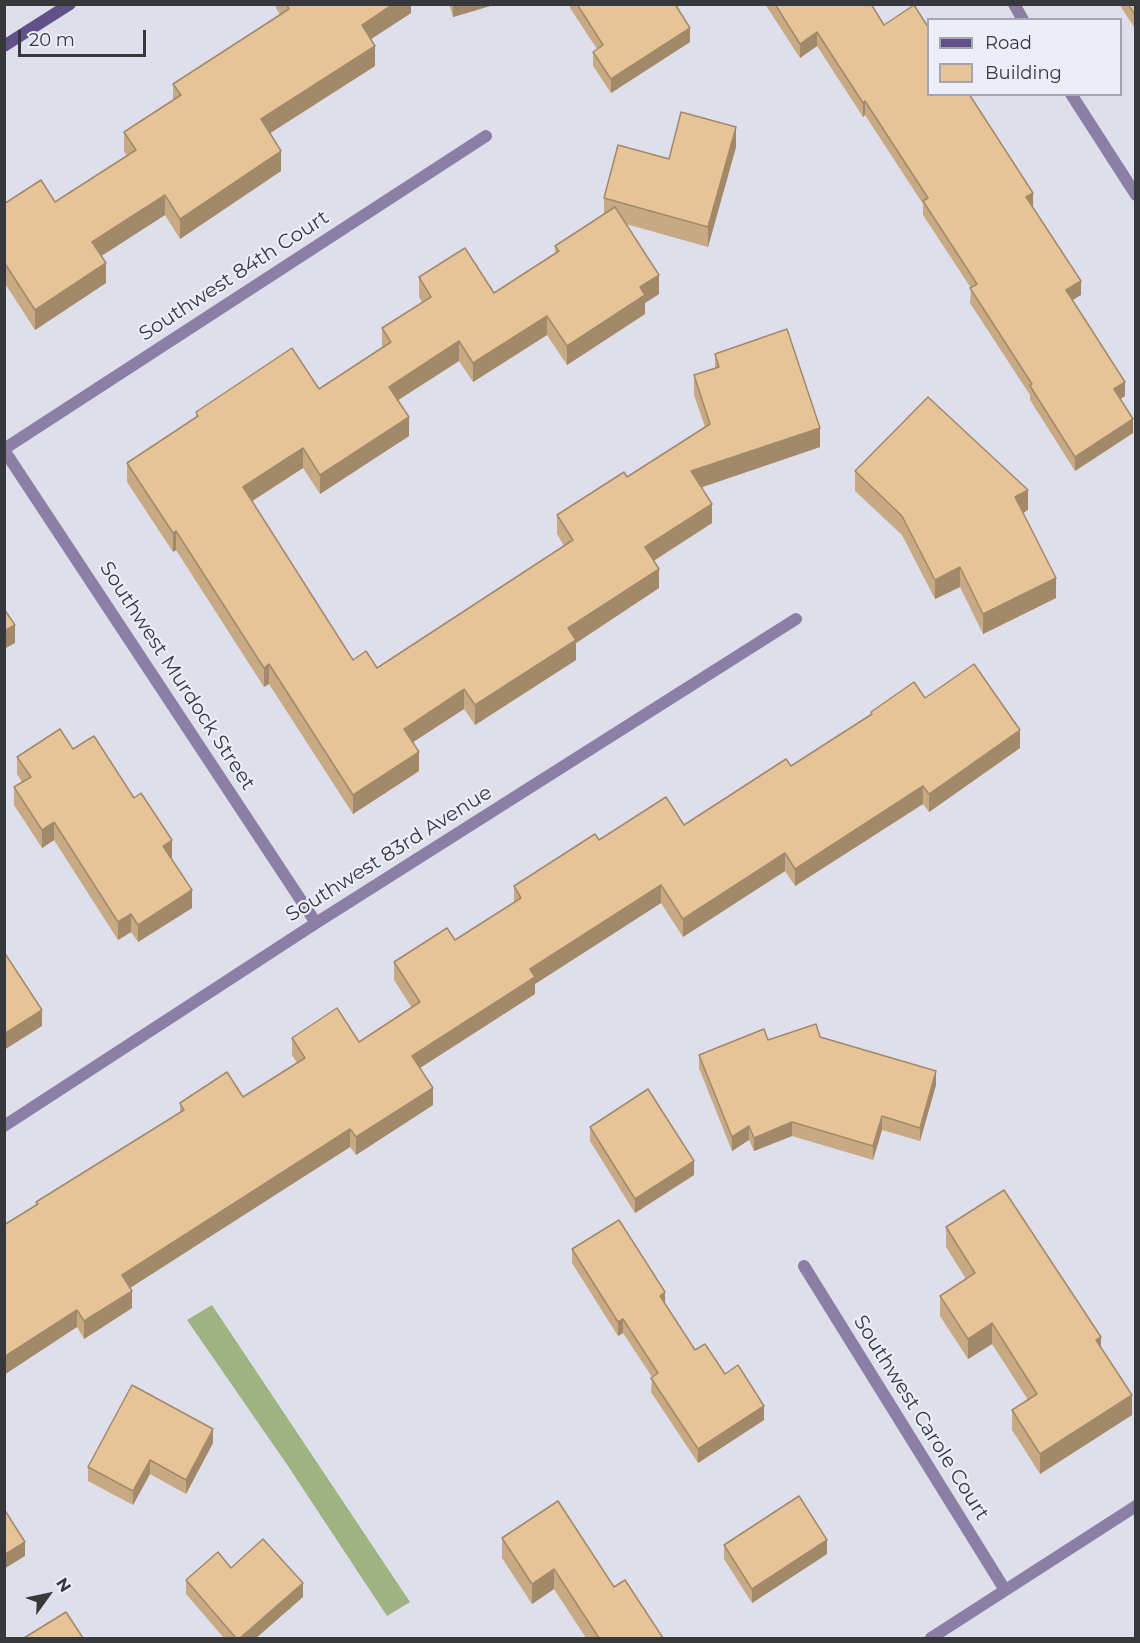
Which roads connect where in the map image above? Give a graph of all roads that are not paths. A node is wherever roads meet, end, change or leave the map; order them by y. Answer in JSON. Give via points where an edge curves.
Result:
{"nodes":[{"id":1,"x":70,"y":4,"type":"edge"},
{"id":2,"x":1014,"y":4,"type":"edge"},
{"id":3,"x":1022,"y":18,"type":"edge"},
{"id":4,"x":4,"y":46,"type":"edge"},
{"id":5,"x":1072,"y":96,"type":"edge"},
{"id":6,"x":486,"y":136,"type":"dead end"},
{"id":7,"x":1136,"y":195,"type":"edge"},
{"id":8,"x":4,"y":450,"type":"edge"},
{"id":9,"x":796,"y":619,"type":"dead end"},
{"id":10,"x":316,"y":923,"type":"junction"},
{"id":11,"x":4,"y":1126,"type":"edge"},
{"id":12,"x":804,"y":1266,"type":"dead end"},
{"id":13,"x":1136,"y":1506,"type":"edge"},
{"id":14,"x":1005,"y":1590,"type":"junction"},
{"id":15,"x":931,"y":1638,"type":"edge"}],
"edges":[{"from":1,"to":4,"type":"main road"},
{"from":2,"to":3,"type":"street"},
{"from":5,"to":7,"type":"street"},
{"from":6,"to":8,"type":"street","name":"Southwest 84th Court"},
{"from":8,"to":10,"type":"street","name":"Southwest Murdock Street"},
{"from":9,"to":10,"type":"street","name":"Southwest 83rd Avenue"},
{"from":10,"to":11,"type":"street","name":"Southwest 83rd Avenue"},
{"from":12,"to":14,"type":"street","name":"Southwest Carole Court"},
{"from":13,"to":14,"type":"street"},
{"from":14,"to":15,"type":"street"}]}
